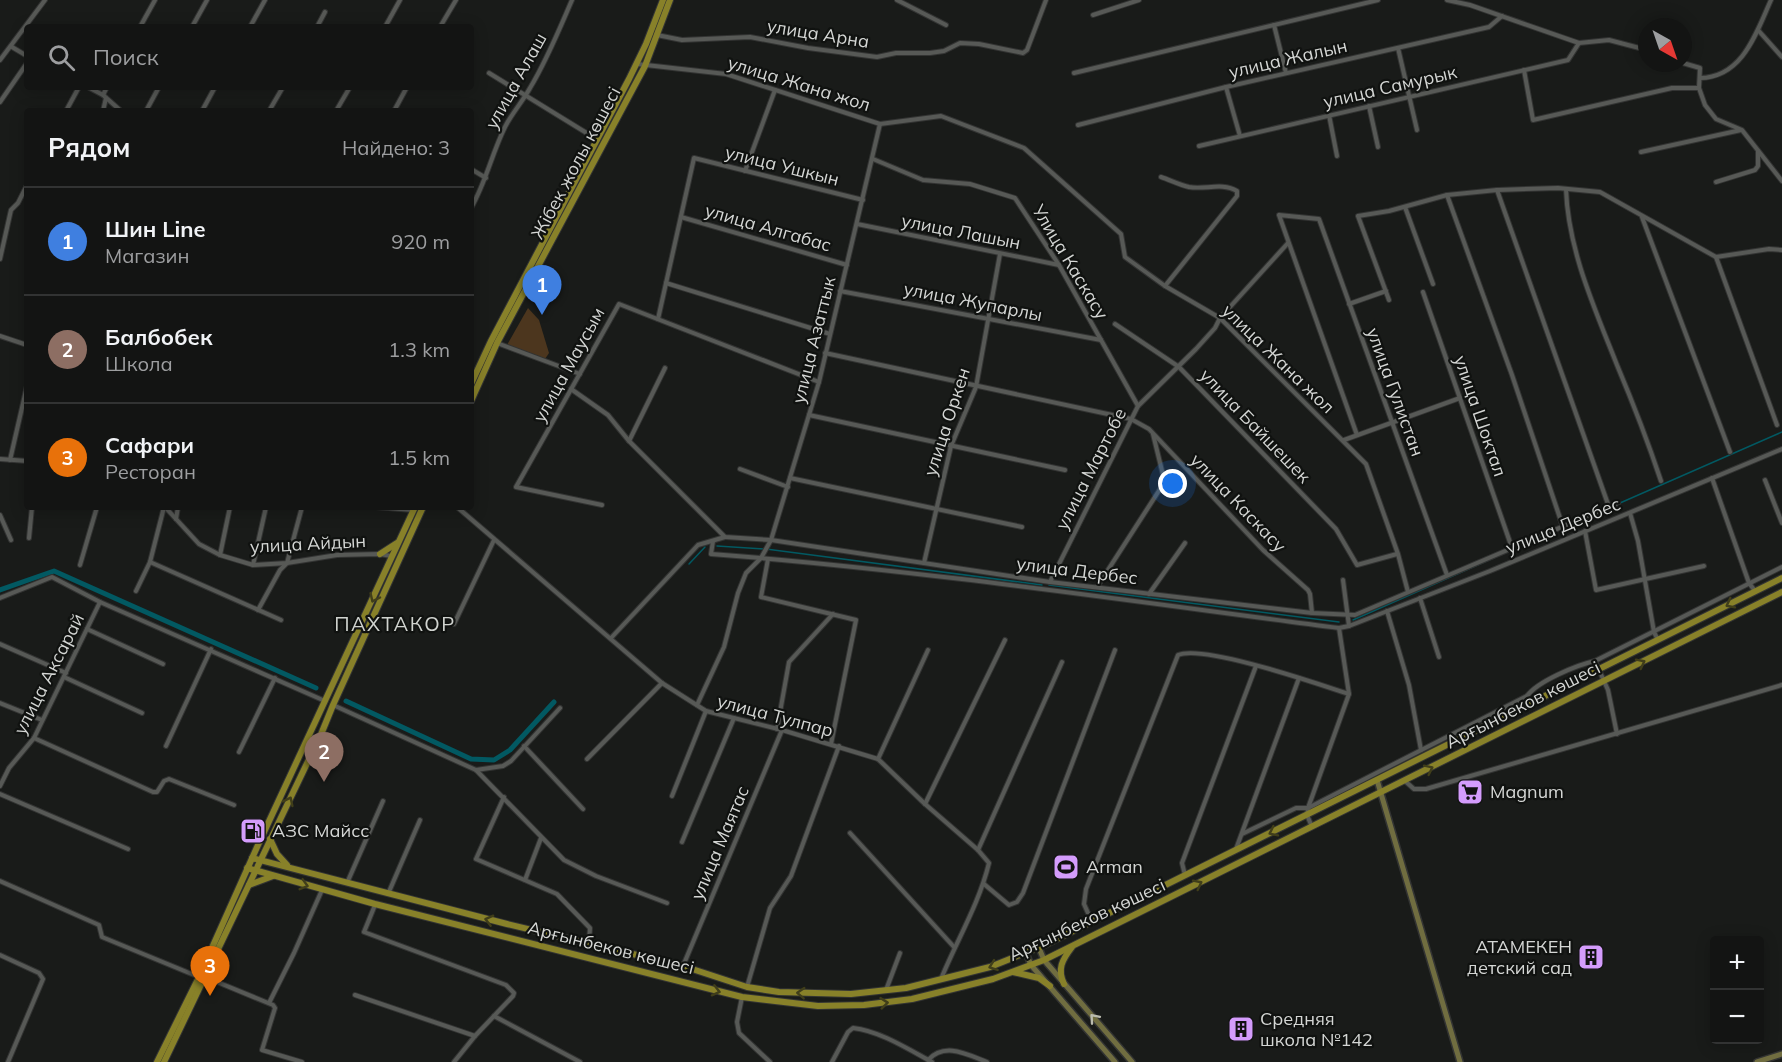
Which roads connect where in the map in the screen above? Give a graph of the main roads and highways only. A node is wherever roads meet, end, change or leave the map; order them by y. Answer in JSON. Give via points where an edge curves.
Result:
{"nodes":[{"id":1,"x":663,"y":0,"type":"edge"},
{"id":2,"x":670,"y":0,"type":"edge"},
{"id":3,"x":474,"y":378,"type":"edge"},
{"id":4,"x":474,"y":394,"type":"edge"},
{"id":5,"x":414,"y":510,"type":"edge"},
{"id":6,"x":422,"y":510,"type":"edge"},
{"id":7,"x":400,"y":541,"type":"junction"},
{"id":8,"x":380,"y":554,"type":"road end"},
{"id":9,"x":1782,"y":578,"type":"edge"},
{"id":10,"x":1782,"y":592,"type":"edge"},
{"id":11,"x":1377,"y":780,"type":"junction"},
{"id":12,"x":1380,"y":792,"type":"junction"},
{"id":13,"x":270,"y":839,"type":"junction"},
{"id":14,"x":252,"y":858,"type":"junction"},
{"id":15,"x":261,"y":860,"type":"junction"},
{"id":16,"x":290,"y":867,"type":"junction"},
{"id":17,"x":247,"y":868,"type":"junction"},
{"id":18,"x":255,"y":871,"type":"junction"},
{"id":19,"x":274,"y":876,"type":"junction"},
{"id":20,"x":249,"y":885,"type":"junction"},
{"id":21,"x":507,"y":924,"type":"junction"},
{"id":22,"x":503,"y":936,"type":"junction"},
{"id":23,"x":1073,"y":947,"type":"junction"},
{"id":24,"x":1039,"y":948,"type":"junction"},
{"id":25,"x":1026,"y":953,"type":"junction"},
{"id":26,"x":1044,"y":960,"type":"junction"},
{"id":27,"x":1031,"y":965,"type":"junction"},
{"id":28,"x":1012,"y":972,"type":"junction"},
{"id":29,"x":202,"y":977,"type":"junction"},
{"id":30,"x":1064,"y":984,"type":"junction"},
{"id":31,"x":1050,"y":987,"type":"junction"},
{"id":32,"x":1782,"y":1054,"type":"edge"},
{"id":33,"x":157,"y":1062,"type":"edge"},
{"id":34,"x":164,"y":1062,"type":"edge"},
{"id":35,"x":1115,"y":1062,"type":"edge"},
{"id":36,"x":1132,"y":1062,"type":"edge"},
{"id":37,"x":1460,"y":1062,"type":"edge"},
{"id":38,"x":1757,"y":1062,"type":"edge"}],
"edges":[{"from":1,"to":3,"type":"main road","name":"Жібек жолы көшесі","via":[[637,64]]},
{"from":2,"to":4,"type":"main road","name":"Жібек жолы көшесі","via":[[645,66],[497,343]]},
{"from":5,"to":7,"type":"main road"},
{"from":13,"to":6,"type":"main road","one_way":true},
{"from":7,"to":8,"type":"main road"},
{"from":7,"to":14,"type":"main road","one_way":true},
{"from":9,"to":11,"type":"main road","name":"Арғынбеков көшесі","one_way":true},
{"from":12,"to":10,"type":"main road","name":"Арғынбеков көшесі","one_way":true},
{"from":11,"to":12,"type":"main road"},
{"from":11,"to":24,"type":"main road","name":"Арғынбеков көшесі","one_way":true,"via":[[1307,811]]},
{"from":23,"to":12,"type":"main road","name":"Арғынбеков көшесі","one_way":true},
{"from":12,"to":37,"type":"main road"},
{"from":13,"to":15,"type":"main road"},
{"from":13,"to":16,"type":"main road","via":[[277,854]]},
{"from":14,"to":15,"type":"main road","name":"Арғынбеков көшесі"},
{"from":14,"to":17,"type":"main road"},
{"from":15,"to":16,"type":"main road","name":"Арғынбеков көшесі"},
{"from":15,"to":18,"type":"main road"},
{"from":21,"to":16,"type":"main road","name":"Арғынбеков көшесі","one_way":true},
{"from":17,"to":18,"type":"main road","name":"Арғынбеков көшесі"},
{"from":17,"to":29,"type":"main road"},
{"from":18,"to":19,"type":"main road","name":"Арғынбеков көшесі"},
{"from":18,"to":20,"type":"main road"},
{"from":19,"to":20,"type":"main road"},
{"from":19,"to":22,"type":"main road","name":"Арғынбеков көшесі","one_way":true},
{"from":20,"to":29,"type":"main road"},
{"from":21,"to":22,"type":"main road"},
{"from":25,"to":21,"type":"main road","name":"Арғынбеков көшесі","one_way":true,"via":[[940,981],[886,991],[779,992]]},
{"from":22,"to":28,"type":"main road","name":"Арғынбеков көшесі","one_way":true,"via":[[742,997],[818,1006],[912,999]]},
{"from":23,"to":26,"type":"main road","name":"Арғынбеков көшесі"},
{"from":23,"to":30,"type":"main road","via":[[1060,968]]},
{"from":24,"to":25,"type":"main road","name":"Арғынбеков көшесі"},
{"from":24,"to":26,"type":"main road"},
{"from":25,"to":27,"type":"main road"},
{"from":26,"to":27,"type":"main road","name":"Арғынбеков көшесі"},
{"from":26,"to":30,"type":"main road"},
{"from":27,"to":28,"type":"main road","name":"Арғынбеков көшесі"},
{"from":27,"to":31,"type":"main road"},
{"from":28,"to":31,"type":"main road","via":[[1039,978]]},
{"from":29,"to":33,"type":"main road"},
{"from":29,"to":34,"type":"main road"},
{"from":36,"to":30,"type":"main road","one_way":true},
{"from":31,"to":35,"type":"main road"},
{"from":32,"to":38,"type":"main road"}]}
